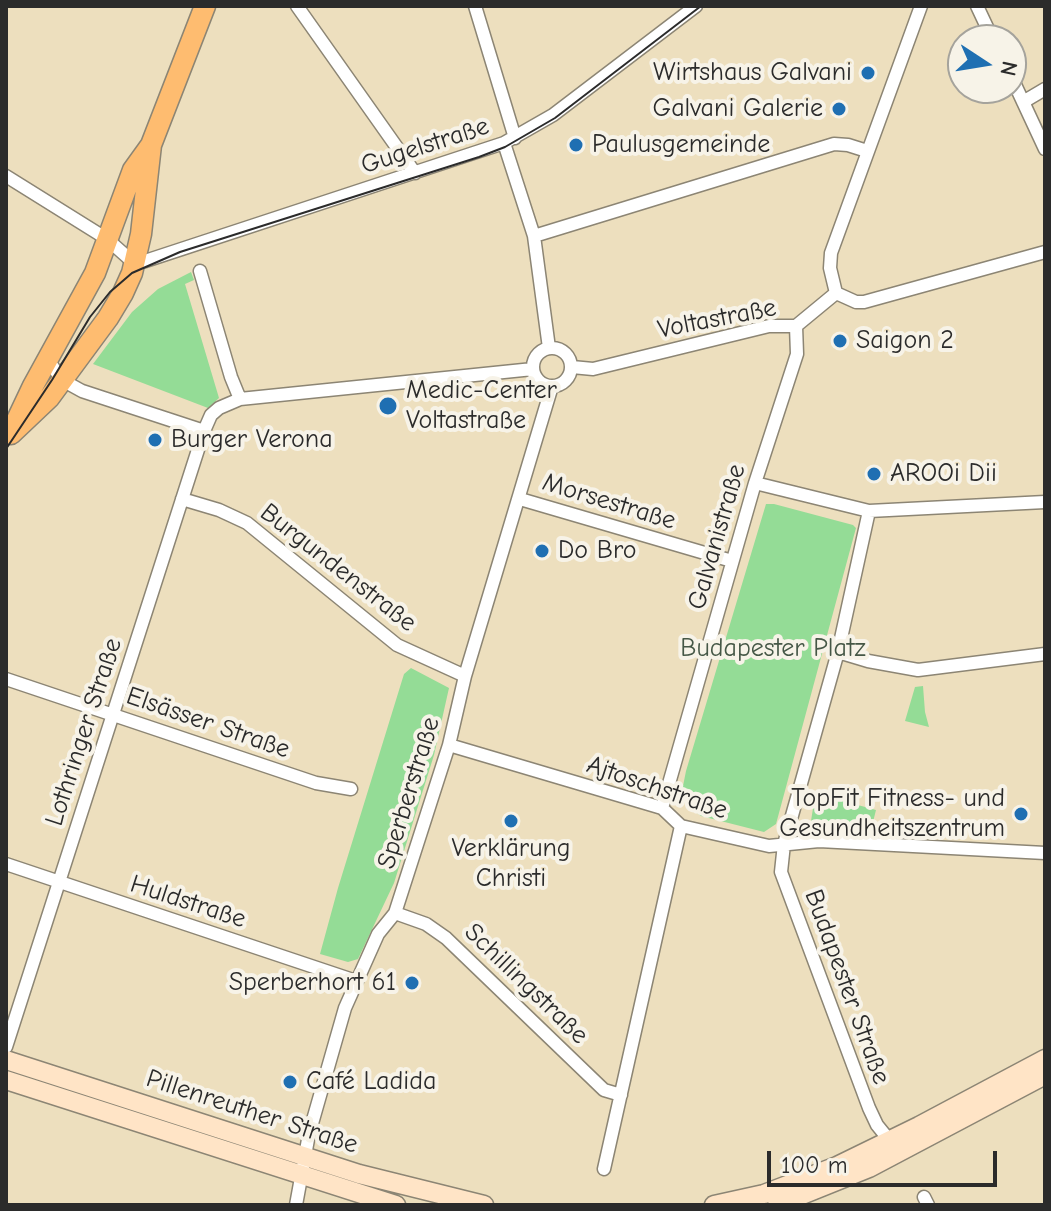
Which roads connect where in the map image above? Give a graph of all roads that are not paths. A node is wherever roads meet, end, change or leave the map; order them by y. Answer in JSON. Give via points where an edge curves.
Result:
{"nodes":[{"id":1,"x":205,"y":6,"type":"edge"},
{"id":2,"x":297,"y":6,"type":"edge"},
{"id":3,"x":475,"y":6,"type":"edge"},
{"id":4,"x":696,"y":6,"type":"edge"},
{"id":5,"x":921,"y":6,"type":"edge"},
{"id":6,"x":1045,"y":89,"type":"edge"},
{"id":7,"x":1027,"y":100,"type":"edge"},
{"id":8,"x":1024,"y":104,"type":"edge"},
{"id":9,"x":510,"y":141,"type":"junction"},
{"id":10,"x":151,"y":145,"type":"junction"},
{"id":11,"x":1045,"y":149,"type":"edge"},
{"id":12,"x":867,"y":151,"type":"junction"},
{"id":13,"x":415,"y":173,"type":"junction"},
{"id":14,"x":6,"y":176,"type":"edge"},
{"id":15,"x":534,"y":236,"type":"junction"},
{"id":16,"x":107,"y":239,"type":"junction"},
{"id":17,"x":1045,"y":252,"type":"edge"},
{"id":18,"x":134,"y":263,"type":"junction"},
{"id":19,"x":200,"y":271,"type":"dead end"},
{"id":20,"x":836,"y":293,"type":"junction"},
{"id":21,"x":796,"y":326,"type":"junction"},
{"id":22,"x":549,"y":348,"type":"junction"},
{"id":23,"x":48,"y":360,"type":"junction"},
{"id":24,"x":572,"y":367,"type":"junction"},
{"id":25,"x":533,"y":369,"type":"junction"},
{"id":26,"x":62,"y":380,"type":"junction"},
{"id":27,"x":552,"y":386,"type":"junction"},
{"id":28,"x":240,"y":399,"type":"junction"},
{"id":29,"x":204,"y":431,"type":"junction"},
{"id":30,"x":8,"y":438,"type":"edge"},
{"id":31,"x":755,"y":483,"type":"junction"},
{"id":32,"x":182,"y":499,"type":"junction"},
{"id":33,"x":520,"y":499,"type":"junction"},
{"id":34,"x":1045,"y":502,"type":"edge"},
{"id":35,"x":869,"y":511,"type":"junction"},
{"id":36,"x":732,"y":561,"type":"junction"},
{"id":37,"x":838,"y":652,"type":"junction"},
{"id":38,"x":1045,"y":654,"type":"edge"},
{"id":39,"x":465,"y":676,"type":"junction"},
{"id":40,"x":6,"y":679,"type":"edge"},
{"id":41,"x":113,"y":714,"type":"junction"},
{"id":42,"x":449,"y":745,"type":"junction"},
{"id":43,"x":351,"y":789,"type":"dead end"},
{"id":44,"x":662,"y":808,"type":"junction"},
{"id":45,"x":681,"y":826,"type":"junction"},
{"id":46,"x":784,"y":844,"type":"junction"},
{"id":47,"x":1045,"y":853,"type":"edge"},
{"id":48,"x":6,"y":864,"type":"edge"},
{"id":49,"x":58,"y":883,"type":"junction"},
{"id":50,"x":395,"y":913,"type":"junction"},
{"id":51,"x":356,"y":981,"type":"junction"},
{"id":52,"x":6,"y":1047,"type":"edge"},
{"id":53,"x":1045,"y":1059,"type":"edge"},
{"id":54,"x":6,"y":1060,"type":"edge"},
{"id":55,"x":1045,"y":1075,"type":"edge"},
{"id":56,"x":6,"y":1080,"type":"edge"},
{"id":57,"x":621,"y":1095,"type":"junction"},
{"id":58,"x":890,"y":1141,"type":"junction"},
{"id":59,"x":305,"y":1157,"type":"junction"},
{"id":60,"x":604,"y":1169,"type":"dead end"},
{"id":61,"x":302,"y":1177,"type":"junction"},
{"id":62,"x":296,"y":1205,"type":"edge"},
{"id":63,"x":396,"y":1205,"type":"edge"},
{"id":64,"x":484,"y":1205,"type":"edge"},
{"id":65,"x":714,"y":1205,"type":"edge"},
{"id":66,"x":777,"y":1205,"type":"edge"}],
"edges":[{"from":1,"to":10,"type":"main road"},
{"from":2,"to":13,"type":"street"},
{"from":3,"to":9,"type":"street"},
{"from":4,"to":9,"type":"street","name":"Gugelstraße","via":[[553,115]]},
{"from":5,"to":12,"type":"street"},
{"from":6,"to":7,"type":"street"},
{"from":8,"to":11,"type":"street"},
{"from":9,"to":13,"type":"street","name":"Gugelstraße"},
{"from":9,"to":15,"type":"street"},
{"from":10,"to":16,"type":"main road","via":[[133,170]]},
{"from":10,"to":18,"type":"main road"},
{"from":12,"to":15,"type":"street","via":[[834,144]]},
{"from":12,"to":20,"type":"street","via":[[831,253]]},
{"from":13,"to":18,"type":"street","name":"Gugelstraße"},
{"from":14,"to":16,"type":"street"},
{"from":15,"to":22,"type":"street"},
{"from":16,"to":18,"type":"street"},
{"from":16,"to":23,"type":"main road","via":[[89,287]]},
{"from":17,"to":20,"type":"street","via":[[864,302]]},
{"from":18,"to":26,"type":"main road","via":[[114,310]]},
{"from":19,"to":28,"type":"street"},
{"from":20,"to":21,"type":"street","name":"Voltastraße"},
{"from":21,"to":24,"type":"street","name":"Voltastraße","via":[[769,326],[593,369]]},
{"from":21,"to":31,"type":"street","name":"Galvanistraße","via":[[797,354]]},
{"from":22,"to":24,"type":"street","via":[[563,351]]},
{"from":22,"to":25,"type":"street","via":[[539,353]]},
{"from":23,"to":26,"type":"street"},
{"from":23,"to":30,"type":"main road"},
{"from":24,"to":27,"type":"street","via":[[569,377]]},
{"from":25,"to":27,"type":"street","via":[[537,379]]},
{"from":25,"to":28,"type":"street"},
{"from":26,"to":29,"type":"street"},
{"from":26,"to":30,"type":"main road"},
{"from":27,"to":33,"type":"street","name":"Sperberstraße"},
{"from":28,"to":29,"type":"street","via":[[211,415]]},
{"from":29,"to":32,"type":"street","name":"Lothringer Straße"},
{"from":31,"to":35,"type":"street"},
{"from":31,"to":36,"type":"street","name":"Galvanistraße"},
{"from":32,"to":39,"type":"street","name":"Burgundenstraße","via":[[247,523],[397,645]]},
{"from":32,"to":41,"type":"street","name":"Lothringer Straße"},
{"from":33,"to":36,"type":"street","name":"Morsestraße"},
{"from":33,"to":39,"type":"street","name":"Sperberstraße"},
{"from":34,"to":35,"type":"street"},
{"from":35,"to":37,"type":"street"},
{"from":36,"to":44,"type":"street","name":"Galvanistraße"},
{"from":37,"to":38,"type":"street","via":[[918,670]]},
{"from":37,"to":46,"type":"street"},
{"from":39,"to":42,"type":"street","name":"Sperberstraße"},
{"from":40,"to":41,"type":"street","name":"Elsässer Straße"},
{"from":41,"to":43,"type":"street","name":"Elsässer Straße","via":[[302,779]]},
{"from":41,"to":49,"type":"street","name":"Lothringer Straße"},
{"from":42,"to":44,"type":"street","name":"Ajtoschstraße"},
{"from":42,"to":50,"type":"street","name":"Sperberstraße"},
{"from":44,"to":45,"type":"street","name":"Ajtoschstraße"},
{"from":45,"to":46,"type":"street","name":"Ajtoschstraße","via":[[769,846]]},
{"from":45,"to":57,"type":"street"},
{"from":46,"to":47,"type":"street","name":"Ajtoschstraße","via":[[819,841]]},
{"from":46,"to":58,"type":"street","name":"Budapester Straße","via":[[781,872],[869,1108]]},
{"from":48,"to":49,"type":"street","name":"Huldstraße"},
{"from":49,"to":51,"type":"street","name":"Huldstraße"},
{"from":49,"to":52,"type":"street","name":"Lothringer Straße"},
{"from":50,"to":51,"type":"street","name":"Sperberstraße","via":[[378,934]]},
{"from":50,"to":57,"type":"street","name":"Schillingstraße","via":[[446,938],[604,1090]]},
{"from":51,"to":59,"type":"street","name":"Sperberstraße"},
{"from":53,"to":58,"type":"main road"},
{"from":54,"to":59,"type":"main road","name":"Pillenreuther Straße"},
{"from":55,"to":66,"type":"main road","via":[[869,1168]]},
{"from":56,"to":61,"type":"main road","name":"Pillenreuther Straße"},
{"from":57,"to":60,"type":"street"},
{"from":58,"to":65,"type":"main road","via":[[784,1187]]},
{"from":59,"to":61,"type":"street","name":"Sperberstraße"},
{"from":59,"to":64,"type":"main road","name":"Pillenreuther Straße"},
{"from":61,"to":62,"type":"street","name":"Sperberstraße"},
{"from":61,"to":63,"type":"main road","name":"Pillenreuther Straße"}]}
